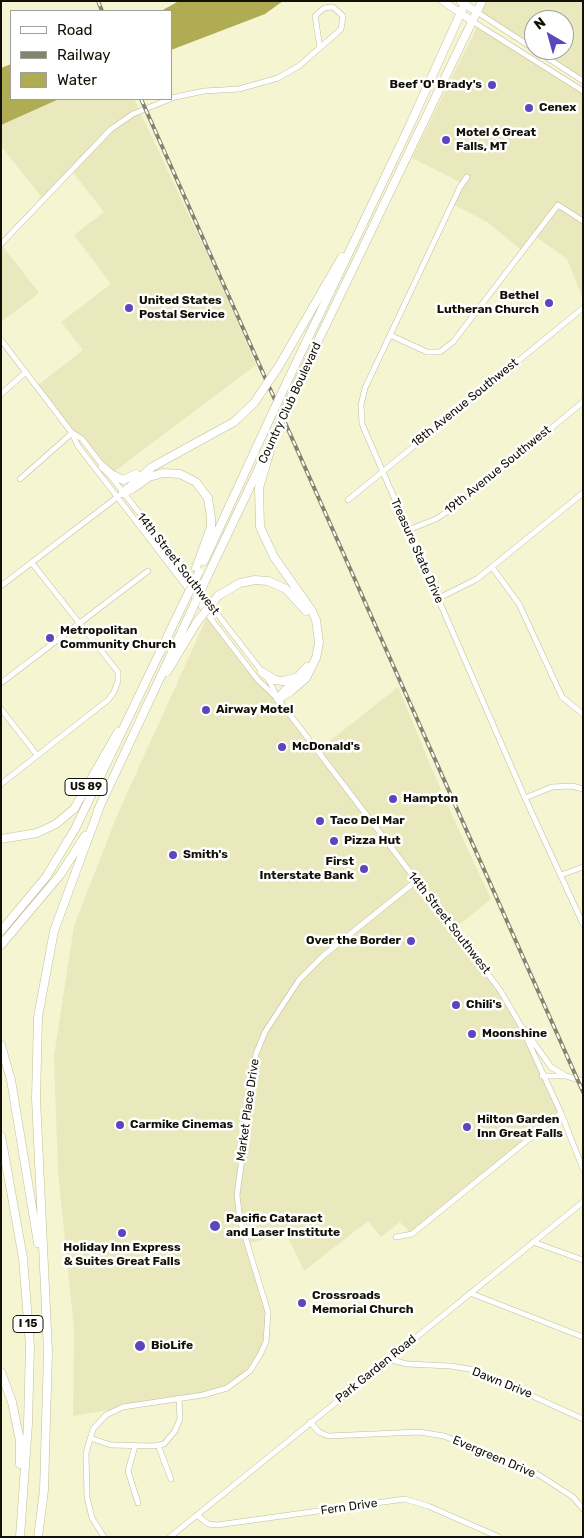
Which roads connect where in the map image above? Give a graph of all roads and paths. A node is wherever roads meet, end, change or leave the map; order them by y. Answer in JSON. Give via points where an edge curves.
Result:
{"nodes":[{"id":1,"x":443,"y":1,"type":"edge"},
{"id":2,"x":482,"y":1,"type":"edge"},
{"id":3,"x":463,"y":2,"type":"edge"},
{"id":4,"x":476,"y":12,"type":"junction"},
{"id":5,"x":460,"y":14,"type":"junction"},
{"id":6,"x":472,"y":21,"type":"junction"},
{"id":7,"x":524,"y":43,"type":"edge"},
{"id":8,"x":320,"y":48,"type":"junction"},
{"id":9,"x":550,"y":60,"type":"edge"},
{"id":10,"x":583,"y":81,"type":"edge"},
{"id":11,"x":583,"y":91,"type":"edge"},
{"id":12,"x":172,"y":99,"type":"edge"},
{"id":13,"x":168,"y":100,"type":"edge"},
{"id":14,"x":468,"y":177,"type":"dead end"},
{"id":15,"x":583,"y":221,"type":"edge"},
{"id":16,"x":1,"y":244,"type":"edge"},
{"id":17,"x":352,"y":244,"type":"junction"},
{"id":18,"x":582,"y":310,"type":"edge"},
{"id":19,"x":390,"y":335,"type":"junction"},
{"id":20,"x":1,"y":340,"type":"edge"},
{"id":21,"x":26,"y":372,"type":"junction"},
{"id":22,"x":1,"y":394,"type":"edge"},
{"id":23,"x":583,"y":402,"type":"edge"},
{"id":24,"x":72,"y":433,"type":"junction"},
{"id":25,"x":274,"y":438,"type":"junction"},
{"id":26,"x":162,"y":461,"type":"junction"},
{"id":27,"x":104,"y":467,"type":"junction"},
{"id":28,"x":381,"y":472,"type":"junction"},
{"id":29,"x":20,"y":479,"type":"dead end"},
{"id":30,"x":583,"y":493,"type":"edge"},
{"id":31,"x":120,"y":495,"type":"junction"},
{"id":32,"x":348,"y":500,"type":"dead end"},
{"id":33,"x":408,"y":530,"type":"junction"},
{"id":34,"x":32,"y":563,"type":"junction"},
{"id":35,"x":492,"y":567,"type":"junction"},
{"id":36,"x":197,"y":570,"type":"junction"},
{"id":37,"x":148,"y":571,"type":"dead end"},
{"id":38,"x":1,"y":586,"type":"edge"},
{"id":39,"x":439,"y":598,"type":"junction"},
{"id":40,"x":80,"y":624,"type":"junction"},
{"id":41,"x":262,"y":672,"type":"junction"},
{"id":42,"x":303,"y":673,"type":"junction"},
{"id":43,"x":1,"y":683,"type":"edge"},
{"id":44,"x":139,"y":696,"type":"junction"},
{"id":45,"x":278,"y":699,"type":"junction"},
{"id":46,"x":1,"y":709,"type":"edge"},
{"id":47,"x":583,"y":714,"type":"edge"},
{"id":48,"x":140,"y":719,"type":"junction"},
{"id":49,"x":37,"y":755,"type":"junction"},
{"id":50,"x":1,"y":784,"type":"edge"},
{"id":51,"x":583,"y":789,"type":"edge"},
{"id":52,"x":525,"y":798,"type":"junction"},
{"id":53,"x":100,"y":806,"type":"junction"},
{"id":54,"x":1,"y":839,"type":"edge"},
{"id":55,"x":583,"y":866,"type":"edge"},
{"id":56,"x":561,"y":875,"type":"junction"},
{"id":57,"x":416,"y":881,"type":"junction"},
{"id":58,"x":583,"y":924,"type":"edge"},
{"id":59,"x":1,"y":931,"type":"edge"},
{"id":60,"x":1,"y":945,"type":"edge"},
{"id":61,"x":521,"y":1026,"type":"junction"},
{"id":62,"x":1,"y":1045,"type":"edge"},
{"id":63,"x":542,"y":1076,"type":"junction"},
{"id":64,"x":566,"y":1076,"type":"junction"},
{"id":65,"x":583,"y":1081,"type":"edge"},
{"id":66,"x":560,"y":1113,"type":"junction"},
{"id":67,"x":1,"y":1136,"type":"edge"},
{"id":68,"x":583,"y":1169,"type":"edge"},
{"id":69,"x":583,"y":1202,"type":"edge"},
{"id":70,"x":396,"y":1237,"type":"dead end"},
{"id":71,"x":533,"y":1242,"type":"junction"},
{"id":72,"x":583,"y":1260,"type":"edge"},
{"id":73,"x":44,"y":1292,"type":"junction"},
{"id":74,"x":470,"y":1293,"type":"junction"},
{"id":75,"x":583,"y":1337,"type":"edge"},
{"id":76,"x":388,"y":1359,"type":"junction"},
{"id":77,"x":1,"y":1372,"type":"edge"},
{"id":78,"x":179,"y":1398,"type":"junction"},
{"id":79,"x":583,"y":1419,"type":"edge"},
{"id":80,"x":310,"y":1422,"type":"junction"},
{"id":81,"x":90,"y":1438,"type":"junction"},
{"id":82,"x":158,"y":1445,"type":"junction"},
{"id":83,"x":135,"y":1446,"type":"junction"},
{"id":84,"x":171,"y":1479,"type":"dead end"},
{"id":85,"x":138,"y":1503,"type":"dead end"},
{"id":86,"x":583,"y":1509,"type":"edge"},
{"id":87,"x":21,"y":1513,"type":"junction"},
{"id":88,"x":197,"y":1515,"type":"junction"},
{"id":89,"x":20,"y":1537,"type":"edge"},
{"id":90,"x":38,"y":1537,"type":"edge"},
{"id":91,"x":104,"y":1537,"type":"edge"},
{"id":92,"x":170,"y":1537,"type":"edge"},
{"id":93,"x":499,"y":1537,"type":"edge"}],
"edges":[{"from":1,"to":5,"type":"main road"},
{"from":2,"to":4,"type":"highway","name":"Country Club Boulevard"},
{"from":3,"to":4,"type":"main road"},
{"from":3,"to":5,"type":"highway","name":"Country Club Boulevard"},
{"from":4,"to":6,"type":"highway","name":"Country Club Boulevard"},
{"from":4,"to":7,"type":"street"},
{"from":5,"to":6,"type":"main road"},
{"from":5,"to":17,"type":"highway","name":"Country Club Boulevard"},
{"from":6,"to":11,"type":"street"},
{"from":6,"to":25,"type":"highway","name":"Country Club Boulevard","bridge":true},
{"from":8,"to":8,"type":"street","via":[[315,18],[320,9],[330,7],[338,10],[343,19],[341,29]]},
{"from":8,"to":12,"type":"street","via":[[278,78],[239,89],[204,91]]},
{"from":9,"to":10,"type":"street"},
{"from":13,"to":16,"type":"street","via":[[132,114],[111,129]]},
{"from":14,"to":19,"type":"street","name":"Treasure State Drive","via":[[460,187]]},
{"from":15,"to":19,"type":"street","via":[[558,205],[453,342],[440,352],[427,352]]},
{"from":17,"to":26,"type":"highway","bridge":true,"via":[[254,403],[222,430]]},
{"from":17,"to":36,"type":"highway","name":"Country Club Boulevard","bridge":true},
{"from":18,"to":28,"type":"street","name":"18th Avenue Southwest"},
{"from":19,"to":28,"type":"street","name":"Treasure State Drive","via":[[365,388],[361,404],[362,424]]},
{"from":20,"to":21,"type":"street","name":"14th Street Southwest"},
{"from":21,"to":22,"type":"street"},
{"from":21,"to":24,"type":"street","name":"14th Street Southwest"},
{"from":23,"to":33,"type":"street","name":"19th Avenue Southwest","via":[[459,504],[436,519]]},
{"from":24,"to":27,"type":"street","name":"14th Street Southwest","via":[[82,439]]},
{"from":24,"to":29,"type":"street"},
{"from":24,"to":31,"type":"street","name":"14th Street Southwest","via":[[78,446]]},
{"from":25,"to":45,"type":"highway","via":[[259,488],[260,527],[274,557],[312,611],[318,643],[316,658],[306,678]]},
{"from":25,"to":48,"type":"highway","name":"Country Club Boulevard","bridge":true},
{"from":26,"to":27,"type":"highway","via":[[128,479],[117,478]]},
{"from":26,"to":31,"type":"highway"},
{"from":27,"to":31,"type":"street","name":"14th Street Southwest"},
{"from":28,"to":32,"type":"street","name":"18th Avenue Southwest"},
{"from":28,"to":33,"type":"street","name":"Treasure State Drive"},
{"from":30,"to":35,"type":"street"},
{"from":31,"to":34,"type":"street"},
{"from":31,"to":36,"type":"highway","via":[[163,472],[180,474],[200,486],[208,498],[211,527]]},
{"from":31,"to":41,"type":"street","name":"14th Street Southwest"},
{"from":31,"to":45,"type":"street","name":"14th Street Southwest","via":[[258,680]]},
{"from":33,"to":39,"type":"street","name":"Treasure State Drive"},
{"from":34,"to":38,"type":"street"},
{"from":34,"to":40,"type":"street"},
{"from":35,"to":39,"type":"street","via":[[466,586]]},
{"from":35,"to":47,"type":"street","via":[[519,604],[562,697]]},
{"from":36,"to":44,"type":"highway","name":"Country Club Boulevard","bridge":true},
{"from":37,"to":40,"type":"street"},
{"from":39,"to":52,"type":"street","name":"Treasure State Drive"},
{"from":40,"to":43,"type":"street"},
{"from":40,"to":49,"type":"street","via":[[118,672],[118,681],[108,700]]},
{"from":41,"to":42,"type":"highway","via":[[283,681]]},
{"from":41,"to":45,"type":"street","name":"14th Street Southwest"},
{"from":42,"to":45,"type":"highway"},
{"from":42,"to":48,"type":"highway","bridge":true,"via":[[312,654],[313,629],[305,609],[293,595],[274,583],[254,580],[240,583],[218,596],[197,622]]},
{"from":44,"to":54,"type":"highway","number":"US 89","via":[[74,808],[56,824],[37,833]]},
{"from":44,"to":59,"type":"highway","via":[[67,845],[46,877]]},
{"from":45,"to":57,"type":"street","name":"14th Street Southwest"},
{"from":46,"to":49,"type":"street"},
{"from":48,"to":53,"type":"highway","name":"Country Club Boulevard"},
{"from":49,"to":50,"type":"street"},
{"from":51,"to":52,"type":"street","via":[[552,787]]},
{"from":52,"to":56,"type":"street","name":"Treasure State Drive"},
{"from":53,"to":60,"type":"highway","number":"US 89","via":[[60,875]]},
{"from":53,"to":73,"type":"highway","via":[[54,931],[38,1017],[36,1098]]},
{"from":55,"to":56,"type":"street"},
{"from":56,"to":58,"type":"street","name":"Treasure State Drive"},
{"from":57,"to":61,"type":"street","name":"14th Street Southwest","via":[[500,990]]},
{"from":57,"to":78,"type":"street","name":"Market Place Drive","via":[[323,956],[299,980],[265,1032],[256,1054],[237,1195],[240,1220],[268,1312],[266,1342],[250,1371],[227,1388]]},
{"from":61,"to":63,"type":"street","name":"14th Street Southwest"},
{"from":61,"to":64,"type":"street","via":[[551,1067]]},
{"from":62,"to":73,"type":"highway","number":"I 15","via":[[11,1080],[32,1196]]},
{"from":63,"to":64,"type":"street"},
{"from":63,"to":66,"type":"street","name":"14th Street Southwest"},
{"from":64,"to":65,"type":"street"},
{"from":66,"to":68,"type":"street","name":"14th Street Southwest"},
{"from":66,"to":70,"type":"street","via":[[412,1234]]},
{"from":67,"to":87,"type":"highway","number":"I 15","via":[[23,1258],[30,1346]]},
{"from":69,"to":71,"type":"street","name":"Park Garden Road"},
{"from":71,"to":72,"type":"street"},
{"from":71,"to":74,"type":"street","name":"Park Garden Road"},
{"from":73,"to":90,"type":"highway","number":"I 15","via":[[48,1352],[47,1426]]},
{"from":74,"to":75,"type":"street"},
{"from":74,"to":76,"type":"street","name":"Park Garden Road"},
{"from":76,"to":79,"type":"street","name":"Dawn Drive","via":[[407,1364],[475,1370]]},
{"from":76,"to":80,"type":"street","name":"Park Garden Road"},
{"from":77,"to":87,"type":"highway","via":[[12,1402],[20,1441]]},
{"from":78,"to":81,"type":"street","name":"Market Place Drive","via":[[134,1404],[113,1411],[93,1429]]},
{"from":78,"to":82,"type":"street","via":[[180,1419],[175,1431],[164,1444]]},
{"from":80,"to":86,"type":"street","name":"Evergreen Drive","via":[[328,1436],[419,1432],[444,1436],[539,1475],[573,1497]]},
{"from":80,"to":88,"type":"street","name":"Park Garden Road"},
{"from":81,"to":83,"type":"street","via":[[111,1445]]},
{"from":81,"to":91,"type":"street","via":[[86,1453],[87,1497],[92,1518]]},
{"from":82,"to":83,"type":"street"},
{"from":82,"to":84,"type":"street"},
{"from":83,"to":85,"type":"street","via":[[128,1471]]},
{"from":87,"to":89,"type":"highway","number":"I 15"},
{"from":88,"to":92,"type":"street","name":"Park Garden Road"},
{"from":88,"to":93,"type":"street","name":"Fern Drive","via":[[208,1524],[217,1525],[405,1499]]}]}
